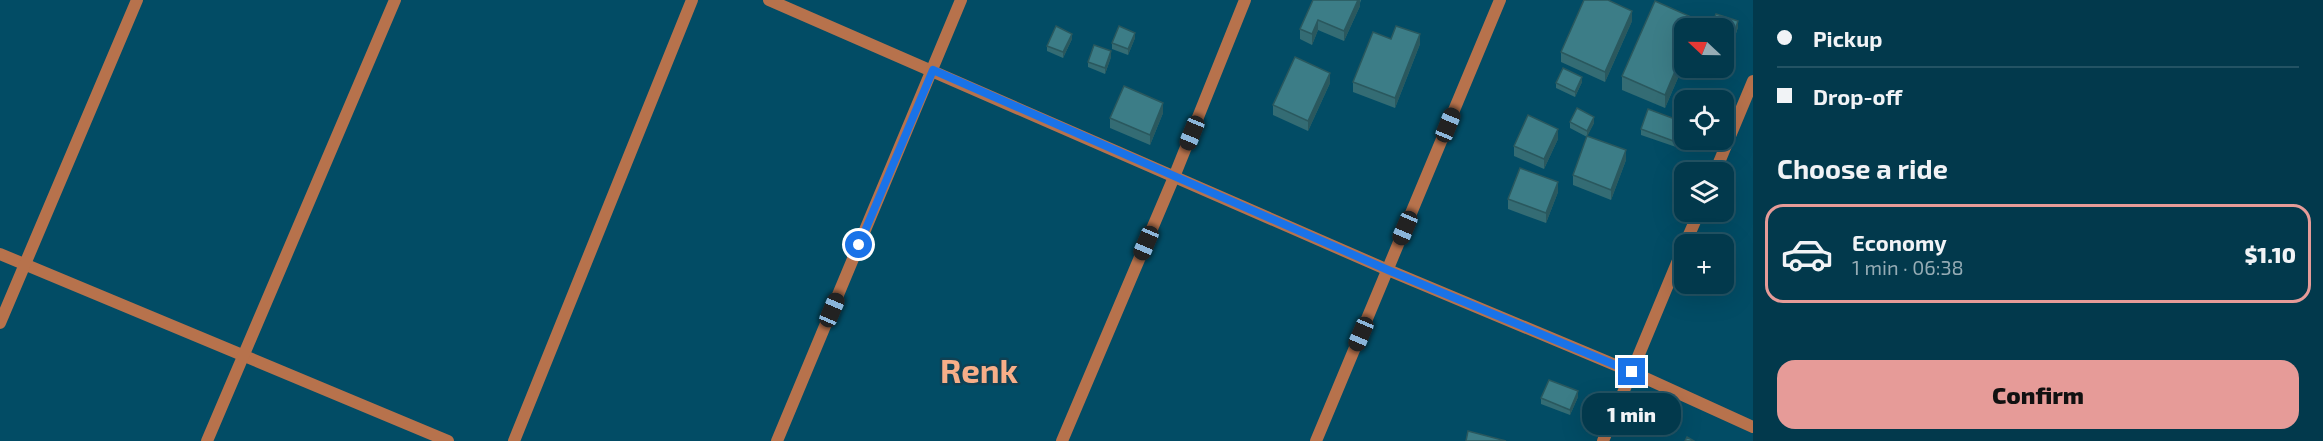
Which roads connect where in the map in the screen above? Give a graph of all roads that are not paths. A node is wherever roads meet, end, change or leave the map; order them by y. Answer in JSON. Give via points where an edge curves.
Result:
{"nodes":[{"id":1,"x":137,"y":0,"type":"edge"},
{"id":2,"x":395,"y":0,"type":"edge"},
{"id":3,"x":692,"y":0,"type":"edge"},
{"id":4,"x":769,"y":0,"type":"edge"},
{"id":5,"x":961,"y":0,"type":"edge"},
{"id":6,"x":1245,"y":0,"type":"edge"},
{"id":7,"x":1500,"y":0,"type":"edge"},
{"id":8,"x":933,"y":70,"type":"junction"},
{"id":9,"x":1753,"y":81,"type":"edge"},
{"id":10,"x":1719,"y":162,"type":"edge"},
{"id":11,"x":1174,"y":177,"type":"junction"},
{"id":12,"x":0,"y":254,"type":"edge"},
{"id":13,"x":25,"y":264,"type":"junction"},
{"id":14,"x":1388,"y":270,"type":"junction"},
{"id":15,"x":1674,"y":271,"type":"edge"},
{"id":16,"x":0,"y":323,"type":"edge"},
{"id":17,"x":242,"y":355,"type":"junction"},
{"id":18,"x":1632,"y":372,"type":"junction"},
{"id":19,"x":1753,"y":427,"type":"edge"},
{"id":20,"x":207,"y":441,"type":"edge"},
{"id":21,"x":448,"y":441,"type":"edge"},
{"id":22,"x":514,"y":441,"type":"edge"},
{"id":23,"x":777,"y":441,"type":"edge"},
{"id":24,"x":1062,"y":441,"type":"edge"},
{"id":25,"x":1316,"y":441,"type":"edge"},
{"id":26,"x":1603,"y":441,"type":"edge"}],
"edges":[{"from":1,"to":13,"type":"street"},
{"from":2,"to":17,"type":"street"},
{"from":3,"to":22,"type":"street"},
{"from":4,"to":8,"type":"street"},
{"from":5,"to":8,"type":"street"},
{"from":6,"to":11,"type":"street"},
{"from":7,"to":14,"type":"street"},
{"from":8,"to":11,"type":"street"},
{"from":8,"to":23,"type":"street"},
{"from":9,"to":10,"type":"street"},
{"from":11,"to":14,"type":"street"},
{"from":11,"to":24,"type":"street"},
{"from":12,"to":13,"type":"street"},
{"from":13,"to":16,"type":"street"},
{"from":13,"to":17,"type":"street"},
{"from":14,"to":18,"type":"street"},
{"from":14,"to":25,"type":"street"},
{"from":15,"to":18,"type":"street"},
{"from":17,"to":20,"type":"street"},
{"from":17,"to":21,"type":"street"},
{"from":18,"to":19,"type":"street"},
{"from":18,"to":26,"type":"street"}]}
